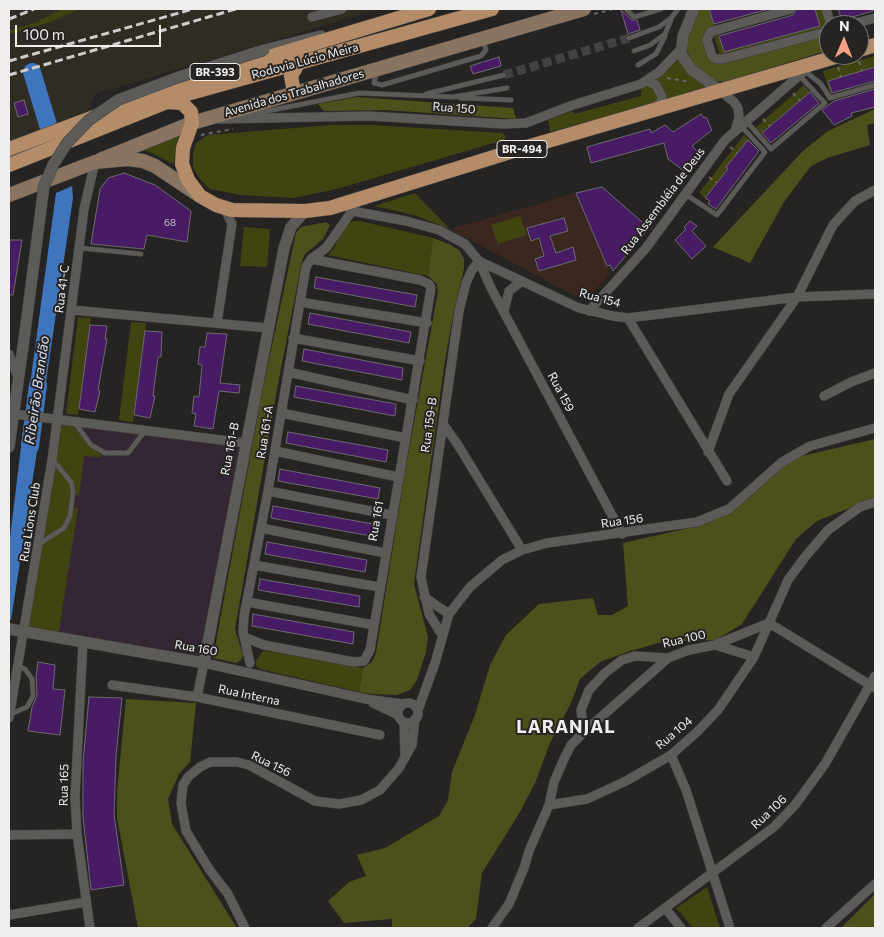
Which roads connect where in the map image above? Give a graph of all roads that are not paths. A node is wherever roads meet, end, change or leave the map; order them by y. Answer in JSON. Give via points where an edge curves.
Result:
{"nodes":[{"id":1,"x":342,"y":9,"type":"edge"},
{"id":2,"x":429,"y":9,"type":"edge"},
{"id":3,"x":492,"y":9,"type":"edge"},
{"id":4,"x":584,"y":9,"type":"edge"},
{"id":5,"x":626,"y":9,"type":"edge"},
{"id":6,"x":661,"y":9,"type":"edge"},
{"id":7,"x":678,"y":9,"type":"edge"},
{"id":8,"x":694,"y":9,"type":"edge"},
{"id":9,"x":791,"y":9,"type":"edge"},
{"id":10,"x":312,"y":17,"type":"dead end"},
{"id":11,"x":672,"y":18,"type":"junction"},
{"id":12,"x":362,"y":28,"type":"junction"},
{"id":13,"x":819,"y":33,"type":"edge"},
{"id":14,"x":665,"y":34,"type":"junction"},
{"id":15,"x":629,"y":38,"type":"tunnel mouth"},
{"id":16,"x":475,"y":40,"type":"junction"},
{"id":17,"x":681,"y":49,"type":"junction"},
{"id":18,"x":634,"y":51,"type":"dead end"},
{"id":19,"x":298,"y":64,"type":"junction"},
{"id":20,"x":638,"y":65,"type":"dead end"},
{"id":21,"x":822,"y":65,"type":"edge"},
{"id":22,"x":385,"y":66,"type":"junction"},
{"id":23,"x":806,"y":73,"type":"junction"},
{"id":24,"x":504,"y":75,"type":"tunnel mouth"},
{"id":25,"x":649,"y":80,"type":"junction"},
{"id":26,"x":875,"y":85,"type":"edge"},
{"id":27,"x":507,"y":88,"type":"dead end"},
{"id":28,"x":294,"y":92,"type":"junction"},
{"id":29,"x":722,"y":92,"type":"junction"},
{"id":30,"x":422,"y":95,"type":"junction"},
{"id":31,"x":453,"y":98,"type":"junction"},
{"id":32,"x":510,"y":100,"type":"dead end"},
{"id":33,"x":167,"y":102,"type":"junction"},
{"id":34,"x":304,"y":104,"type":"junction"},
{"id":35,"x":228,"y":112,"type":"junction"},
{"id":36,"x":651,"y":112,"type":"junction"},
{"id":37,"x":198,"y":121,"type":"junction"},
{"id":38,"x":744,"y":127,"type":"junction"},
{"id":39,"x":9,"y":149,"type":"edge"},
{"id":40,"x":97,"y":161,"type":"junction"},
{"id":41,"x":9,"y":165,"type":"edge"},
{"id":42,"x":875,"y":190,"type":"edge"},
{"id":43,"x":685,"y":194,"type":"junction"},
{"id":44,"x":9,"y":195,"type":"edge"},
{"id":45,"x":200,"y":196,"type":"junction"},
{"id":46,"x":348,"y":207,"type":"junction"},
{"id":47,"x":225,"y":209,"type":"junction"},
{"id":48,"x":305,"y":211,"type":"junction"},
{"id":49,"x":80,"y":248,"type":"junction"},
{"id":50,"x":141,"y":254,"type":"dead end"},
{"id":51,"x":311,"y":259,"type":"junction"},
{"id":52,"x":479,"y":261,"type":"junction"},
{"id":53,"x":522,"y":281,"type":"junction"},
{"id":54,"x":875,"y":294,"type":"edge"},
{"id":55,"x":797,"y":297,"type":"junction"},
{"id":56,"x":300,"y":302,"type":"junction"},
{"id":57,"x":72,"y":310,"type":"junction"},
{"id":58,"x":504,"y":311,"type":"junction"},
{"id":59,"x":589,"y":311,"type":"junction"},
{"id":60,"x":628,"y":318,"type":"junction"},
{"id":61,"x":217,"y":323,"type":"junction"},
{"id":62,"x":427,"y":324,"type":"junction"},
{"id":63,"x":268,"y":328,"type":"junction"},
{"id":64,"x":294,"y":338,"type":"junction"},
{"id":65,"x":9,"y":354,"type":"edge"},
{"id":66,"x":420,"y":361,"type":"junction"},
{"id":67,"x":288,"y":372,"type":"junction"},
{"id":68,"x":875,"y":373,"type":"edge"},
{"id":69,"x":18,"y":378,"type":"junction"},
{"id":70,"x":824,"y":396,"type":"dead end"},
{"id":71,"x":413,"y":400,"type":"junction"},
{"id":72,"x":281,"y":413,"type":"junction"},
{"id":73,"x":17,"y":415,"type":"junction"},
{"id":74,"x":58,"y":419,"type":"junction"},
{"id":75,"x":73,"y":421,"type":"junction"},
{"id":76,"x":443,"y":424,"type":"junction"},
{"id":77,"x":875,"y":428,"type":"edge"},
{"id":78,"x":146,"y":430,"type":"junction"},
{"id":79,"x":406,"y":438,"type":"junction"},
{"id":80,"x":245,"y":443,"type":"junction"},
{"id":81,"x":9,"y":447,"type":"edge"},
{"id":82,"x":275,"y":451,"type":"junction"},
{"id":83,"x":708,"y":452,"type":"junction"},
{"id":84,"x":52,"y":460,"type":"junction"},
{"id":85,"x":398,"y":477,"type":"junction"},
{"id":86,"x":727,"y":481,"type":"dead end"},
{"id":87,"x":268,"y":491,"type":"junction"},
{"id":88,"x":875,"y":502,"type":"edge"},
{"id":89,"x":391,"y":515,"type":"junction"},
{"id":90,"x":261,"y":528,"type":"junction"},
{"id":91,"x":622,"y":534,"type":"junction"},
{"id":92,"x":39,"y":544,"type":"junction"},
{"id":93,"x":522,"y":550,"type":"junction"},
{"id":94,"x":385,"y":553,"type":"junction"},
{"id":95,"x":254,"y":565,"type":"junction"},
{"id":96,"x":379,"y":587,"type":"junction"},
{"id":97,"x":424,"y":597,"type":"junction"},
{"id":98,"x":247,"y":602,"type":"junction"},
{"id":99,"x":449,"y":614,"type":"junction"},
{"id":100,"x":769,"y":623,"type":"junction"},
{"id":101,"x":374,"y":625,"type":"junction"},
{"id":102,"x":17,"y":631,"type":"edge"},
{"id":103,"x":442,"y":635,"type":"junction"},
{"id":104,"x":244,"y":637,"type":"junction"},
{"id":105,"x":83,"y":642,"type":"junction"},
{"id":106,"x":264,"y":645,"type":"junction"},
{"id":107,"x":716,"y":645,"type":"junction"},
{"id":108,"x":754,"y":657,"type":"junction"},
{"id":109,"x":668,"y":658,"type":"junction"},
{"id":110,"x":204,"y":662,"type":"junction"},
{"id":111,"x":18,"y":666,"type":"junction"},
{"id":112,"x":249,"y":668,"type":"junction"},
{"id":113,"x":875,"y":676,"type":"edge"},
{"id":114,"x":112,"y":685,"type":"dead end"},
{"id":115,"x":872,"y":686,"type":"edge"},
{"id":116,"x":426,"y":688,"type":"junction"},
{"id":117,"x":197,"y":697,"type":"junction"},
{"id":118,"x":366,"y":699,"type":"junction"},
{"id":119,"x":405,"y":703,"type":"junction"},
{"id":120,"x":417,"y":715,"type":"junction"},
{"id":121,"x":9,"y":716,"type":"edge"},
{"id":122,"x":401,"y":718,"type":"junction"},
{"id":123,"x":584,"y":732,"type":"junction"},
{"id":124,"x":380,"y":735,"type":"dead end"},
{"id":125,"x":671,"y":754,"type":"junction"},
{"id":126,"x":405,"y":758,"type":"junction"},
{"id":127,"x":549,"y":805,"type":"junction"},
{"id":128,"x":76,"y":834,"type":"junction"},
{"id":129,"x":9,"y":835,"type":"edge"},
{"id":130,"x":714,"y":872,"type":"junction"},
{"id":131,"x":875,"y":884,"type":"edge"},
{"id":132,"x":86,"y":902,"type":"junction"},
{"id":133,"x":665,"y":908,"type":"junction"},
{"id":134,"x":9,"y":915,"type":"edge"},
{"id":135,"x":90,"y":928,"type":"edge"},
{"id":136,"x":245,"y":928,"type":"edge"},
{"id":137,"x":492,"y":928,"type":"edge"},
{"id":138,"x":638,"y":928,"type":"edge"},
{"id":139,"x":681,"y":928,"type":"edge"},
{"id":140,"x":730,"y":928,"type":"edge"},
{"id":141,"x":826,"y":928,"type":"edge"}],
"edges":[{"from":1,"to":10,"type":"street"},
{"from":2,"to":12,"type":"main road","name":"Rodovia Lúcio Meira","number":"BR-393"},
{"from":3,"to":19,"type":"main road","name":"Rodovia Lúcio Meira","number":"BR-393"},
{"from":4,"to":16,"type":"main road","name":"Avenida dos Trabalhadores"},
{"from":5,"to":6,"type":"lane","via":[[634,17]]},
{"from":7,"to":11,"type":"lane"},
{"from":8,"to":17,"type":"street"},
{"from":9,"to":13,"type":"street","via":[[713,30],[707,37],[714,58],[723,60]]},
{"from":11,"to":14,"type":"lane"},
{"from":11,"to":15,"type":"lane","via":[[654,30]]},
{"from":12,"to":39,"type":"main road","name":"Rodovia Lúcio Meira","number":"BR-393","via":[[188,81]]},
{"from":12,"to":69,"type":"street","bridge":true,"via":[[264,50],[132,94],[104,108],[79,130],[57,158],[44,186]]},
{"from":14,"to":18,"type":"lane"},
{"from":14,"to":20,"type":"lane","via":[[656,54]]},
{"from":16,"to":22,"type":"main road","name":"Avenida dos Trabalhadores"},
{"from":16,"to":22,"type":"lane","via":[[485,45],[484,55],[388,84],[375,84],[373,79]]},
{"from":17,"to":25,"type":"street","name":"Rua 150"},
{"from":17,"to":29,"type":"street","via":[[691,69]]},
{"from":19,"to":28,"type":"main road","via":[[290,76]]},
{"from":19,"to":33,"type":"main road","name":"Rodovia Lúcio Meira","number":"BR-393","via":[[213,86]]},
{"from":21,"to":23,"type":"main road","number":"BR-494"},
{"from":22,"to":28,"type":"main road","name":"Avenida dos Trabalhadores"},
{"from":23,"to":26,"type":"lane","via":[[821,84],[830,98]]},
{"from":23,"to":29,"type":"main road","number":"BR-494"},
{"from":23,"to":38,"type":"street","name":"Rua Assembléia de Deus"},
{"from":23,"to":38,"type":"lane","via":[[825,103],[771,149]]},
{"from":24,"to":30,"type":"lane"},
{"from":25,"to":36,"type":"street","via":[[656,85],[662,97],[662,102]]},
{"from":25,"to":37,"type":"street","name":"Rua 150","via":[[521,124],[378,116]]},
{"from":27,"to":31,"type":"lane"},
{"from":28,"to":34,"type":"lane"},
{"from":28,"to":35,"type":"main road","name":"Avenida dos Trabalhadores"},
{"from":29,"to":36,"type":"main road","number":"BR-494"},
{"from":29,"to":38,"type":"street","via":[[738,108]]},
{"from":30,"to":31,"type":"lane"},
{"from":30,"to":34,"type":"lane","via":[[358,93]]},
{"from":31,"to":32,"type":"lane"},
{"from":33,"to":37,"type":"main road","via":[[186,106]]},
{"from":33,"to":41,"type":"main road","name":"Rodovia Lúcio Meira","number":"BR-393","bridge":true},
{"from":34,"to":35,"type":"lane","via":[[257,113]]},
{"from":35,"to":37,"type":"main road","name":"Avenida dos Trabalhadores"},
{"from":36,"to":46,"type":"main road","number":"BR-494","via":[[510,152]]},
{"from":37,"to":40,"type":"main road","name":"Avenida dos Trabalhadores"},
{"from":37,"to":45,"type":"main road","via":[[183,148],[182,164],[185,176]]},
{"from":38,"to":43,"type":"street","name":"Rua Assembléia de Deus","via":[[721,144]]},
{"from":38,"to":43,"type":"lane","via":[[766,152],[717,214]]},
{"from":40,"to":44,"type":"main road","name":"Avenida dos Trabalhadores"},
{"from":40,"to":45,"type":"main road","via":[[143,161]]},
{"from":40,"to":49,"type":"street","name":"Rua 41-C","via":[[85,200]]},
{"from":42,"to":55,"type":"street","via":[[855,201],[833,225]]},
{"from":43,"to":59,"type":"street","name":"Rua Assembléia de Deus","via":[[646,248]]},
{"from":45,"to":47,"type":"main road","number":"BR-494"},
{"from":46,"to":48,"type":"main road","number":"BR-494"},
{"from":46,"to":51,"type":"street","via":[[326,248]]},
{"from":46,"to":52,"type":"street","name":"Rua 154","via":[[439,230],[465,244]]},
{"from":47,"to":48,"type":"main road","number":"BR-494"},
{"from":47,"to":61,"type":"street","via":[[232,224]]},
{"from":48,"to":63,"type":"street","name":"Rua 161-B","via":[[294,222],[286,241]]},
{"from":49,"to":50,"type":"lane"},
{"from":49,"to":57,"type":"street","name":"Rua 41-C"},
{"from":51,"to":56,"type":"street","name":"Rua 161-A","via":[[306,267]]},
{"from":51,"to":62,"type":"street","name":"Rua 161","via":[[429,284]]},
{"from":52,"to":53,"type":"street","name":"Rua 154"},
{"from":52,"to":58,"type":"street","name":"Rua 159"},
{"from":52,"to":76,"type":"street","name":"Rua 159-B","via":[[462,297]]},
{"from":53,"to":58,"type":"street","via":[[509,291]]},
{"from":53,"to":59,"type":"street","name":"Rua 154"},
{"from":54,"to":55,"type":"street","name":"Rua 154"},
{"from":55,"to":60,"type":"street","name":"Rua 154"},
{"from":55,"to":83,"type":"street","via":[[729,394]]},
{"from":56,"to":62,"type":"street"},
{"from":56,"to":64,"type":"street","name":"Rua 161-A"},
{"from":57,"to":61,"type":"street"},
{"from":57,"to":74,"type":"street","name":"Rua 41-C"},
{"from":58,"to":91,"type":"street","name":"Rua 159"},
{"from":59,"to":60,"type":"street","name":"Rua 154"},
{"from":60,"to":83,"type":"street"},
{"from":61,"to":63,"type":"street"},
{"from":62,"to":66,"type":"street","name":"Rua 161"},
{"from":63,"to":80,"type":"street","name":"Rua 161-B"},
{"from":64,"to":66,"type":"street"},
{"from":64,"to":67,"type":"street","name":"Rua 161-A"},
{"from":65,"to":69,"type":"street"},
{"from":66,"to":71,"type":"street","name":"Rua 161"},
{"from":67,"to":71,"type":"street"},
{"from":67,"to":72,"type":"street","name":"Rua 161-A"},
{"from":68,"to":70,"type":"street"},
{"from":69,"to":73,"type":"street"},
{"from":71,"to":79,"type":"street","name":"Rua 161"},
{"from":72,"to":79,"type":"street"},
{"from":72,"to":82,"type":"street","name":"Rua 161-A"},
{"from":73,"to":74,"type":"street"},
{"from":73,"to":81,"type":"street"},
{"from":74,"to":75,"type":"street"},
{"from":74,"to":84,"type":"street","name":"Rua Lions Club"},
{"from":75,"to":78,"type":"street"},
{"from":75,"to":78,"type":"lane","via":[[90,445],[105,453],[128,452]]},
{"from":76,"to":93,"type":"street"},
{"from":76,"to":97,"type":"street","name":"Rua 159-B","via":[[420,577]]},
{"from":77,"to":91,"type":"street","name":"Rua 156","via":[[810,446],[782,462],[729,509],[698,522]]},
{"from":78,"to":80,"type":"street"},
{"from":79,"to":85,"type":"street","name":"Rua 161"},
{"from":80,"to":110,"type":"street","name":"Rua 161-B"},
{"from":82,"to":85,"type":"street"},
{"from":82,"to":87,"type":"street","name":"Rua 161-A"},
{"from":83,"to":86,"type":"street"},
{"from":84,"to":92,"type":"street","name":"Rua Lions Club"},
{"from":84,"to":92,"type":"lane","via":[[71,482],[70,516],[64,528]]},
{"from":85,"to":89,"type":"street","name":"Rua 161"},
{"from":87,"to":89,"type":"street"},
{"from":87,"to":90,"type":"street","name":"Rua 161-A"},
{"from":88,"to":100,"type":"street","via":[[860,507],[828,530],[788,580]]},
{"from":89,"to":94,"type":"street","name":"Rua 161"},
{"from":90,"to":94,"type":"street"},
{"from":90,"to":95,"type":"street","name":"Rua 161-A"},
{"from":91,"to":93,"type":"street","name":"Rua 156"},
{"from":92,"to":102,"type":"street","name":"Rua Lions Club"},
{"from":93,"to":99,"type":"street","name":"Rua 156","via":[[486,572]]},
{"from":94,"to":96,"type":"street","name":"Rua 161"},
{"from":95,"to":96,"type":"street"},
{"from":95,"to":98,"type":"street","name":"Rua 161-A"},
{"from":96,"to":101,"type":"street","name":"Rua 161"},
{"from":97,"to":99,"type":"street"},
{"from":97,"to":103,"type":"street","name":"Rua 159-B","via":[[429,614]]},
{"from":98,"to":101,"type":"street"},
{"from":98,"to":104,"type":"street","name":"Rua 161-A"},
{"from":99,"to":103,"type":"street","name":"Rua 156"},
{"from":100,"to":107,"type":"street","name":"Rua 100"},
{"from":100,"to":108,"type":"street","name":"Rua 104"},
{"from":100,"to":115,"type":"street"},
{"from":101,"to":106,"type":"street","name":"Rua 161","via":[[369,654],[359,662]]},
{"from":102,"to":105,"type":"street","name":"Rua 160"},
{"from":102,"to":111,"type":"street","name":"Rua Lions Club"},
{"from":103,"to":116,"type":"street","name":"Rua 156"},
{"from":104,"to":106,"type":"street","name":"Rua 161"},
{"from":104,"to":112,"type":"street","name":"Rua 161-A"},
{"from":105,"to":110,"type":"street","name":"Rua 160"},
{"from":105,"to":128,"type":"street","name":"Rua 165"},
{"from":106,"to":112,"type":"street","via":[[256,650]]},
{"from":107,"to":108,"type":"street"},
{"from":107,"to":109,"type":"street","name":"Rua 100"},
{"from":108,"to":125,"type":"street","name":"Rua 104","via":[[718,710]]},
{"from":109,"to":123,"type":"street"},
{"from":109,"to":123,"type":"street","name":"Rua 100","via":[[635,656],[622,660],[605,673],[590,690],[581,710]]},
{"from":110,"to":112,"type":"street","name":"Rua 160"},
{"from":110,"to":117,"type":"street","name":"Rua 161-B"},
{"from":111,"to":121,"type":"street","name":"Rua Lions Club"},
{"from":111,"to":121,"type":"lane","via":[[25,669],[32,679],[33,696],[27,707]]},
{"from":112,"to":118,"type":"street","name":"Rua 160"},
{"from":113,"to":115,"type":"street","name":"Rua 106"},
{"from":114,"to":117,"type":"street","name":"Rua Interna"},
{"from":115,"to":130,"type":"street","name":"Rua 106","via":[[825,764],[795,804],[774,827]]},
{"from":116,"to":119,"type":"street"},
{"from":116,"to":120,"type":"street","name":"Rua 156"},
{"from":117,"to":124,"type":"street","name":"Rua Interna"},
{"from":118,"to":119,"type":"street","name":"Rua 160"},
{"from":118,"to":122,"type":"street","name":"Rua 160"},
{"from":119,"to":120,"type":"street","via":[[414,705]]},
{"from":119,"to":122,"type":"street"},
{"from":120,"to":122,"type":"street","via":[[410,723]]},
{"from":120,"to":126,"type":"street","name":"Rua 156","via":[[412,745]]},
{"from":122,"to":126,"type":"street"},
{"from":123,"to":127,"type":"street","via":[[571,745],[554,782]]},
{"from":125,"to":127,"type":"street","name":"Rua 104","via":[[588,799]]},
{"from":125,"to":130,"type":"street"},
{"from":126,"to":136,"type":"street","name":"Rua 156","via":[[380,790],[361,800],[340,804],[315,800],[249,765],[237,762],[210,762],[188,777],[181,803],[186,831],[228,894]]},
{"from":127,"to":137,"type":"street","via":[[516,888]]},
{"from":128,"to":129,"type":"street"},
{"from":128,"to":132,"type":"street","name":"Rua 165"},
{"from":130,"to":133,"type":"street","name":"Rua 106"},
{"from":130,"to":140,"type":"street"},
{"from":131,"to":141,"type":"street"},
{"from":132,"to":134,"type":"street"},
{"from":132,"to":135,"type":"street","name":"Rua 165"},
{"from":133,"to":138,"type":"street","name":"Rua 106"},
{"from":133,"to":139,"type":"street"}]}
